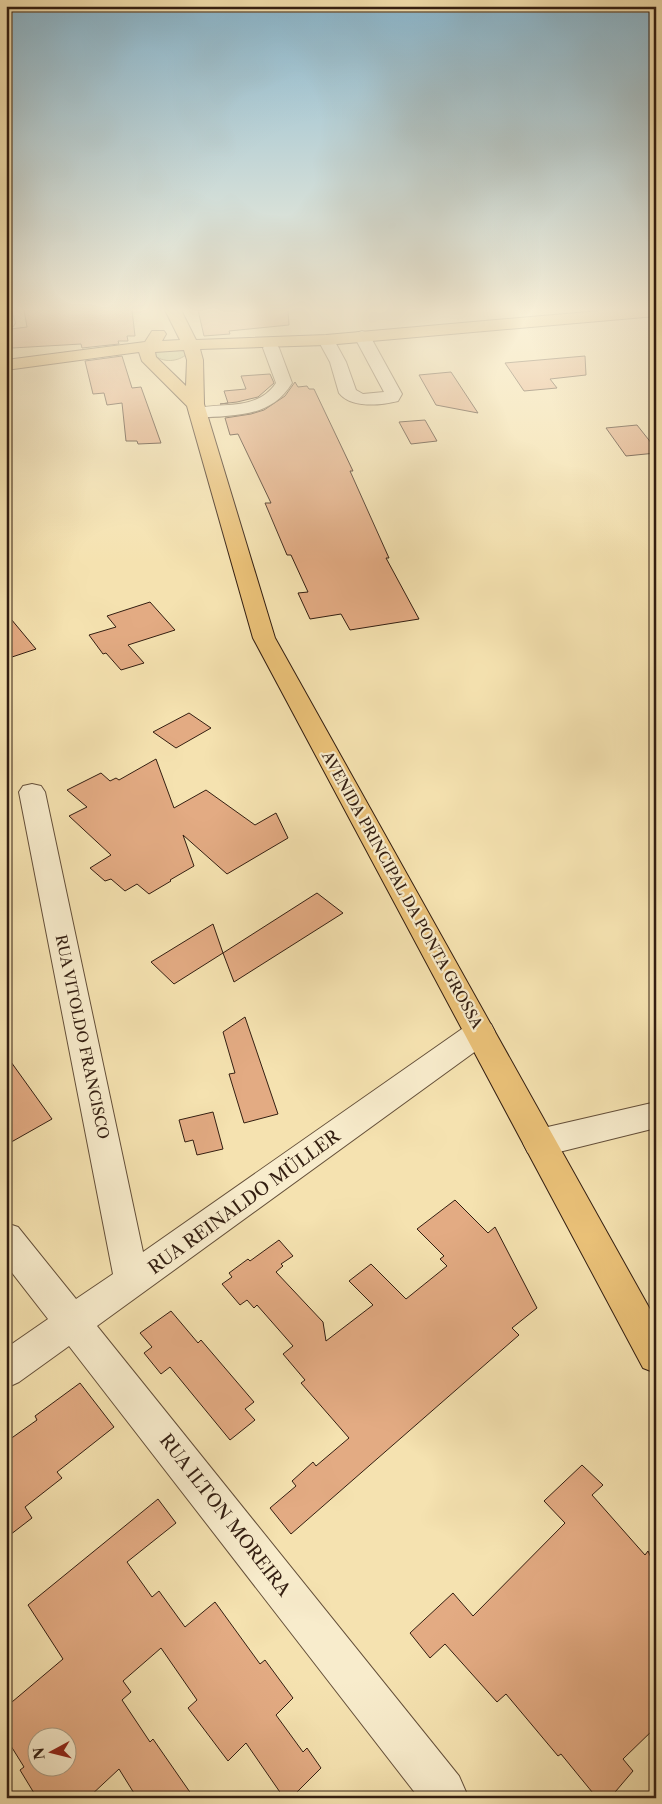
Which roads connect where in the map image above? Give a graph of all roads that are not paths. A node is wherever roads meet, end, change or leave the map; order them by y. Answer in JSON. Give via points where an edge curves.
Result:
{"nodes":[{"id":1,"x":183,"y":394,"type":"edge"},
{"id":2,"x":195,"y":394,"type":"edge"},
{"id":3,"x":278,"y":394,"type":"edge"},
{"id":4,"x":350,"y":394,"type":"edge"},
{"id":5,"x":393,"y":394,"type":"edge"},
{"id":6,"x":196,"y":408,"type":"junction"},
{"id":7,"x":32,"y":792,"type":"dead end"},
{"id":8,"x":480,"y":1032,"type":"junction"},
{"id":9,"x":656,"y":1114,"type":"edge"},
{"id":10,"x":539,"y":1143,"type":"junction"},
{"id":11,"x":6,"y":1238,"type":"edge"},
{"id":12,"x":132,"y":1282,"type":"junction"},
{"id":13,"x":74,"y":1322,"type":"junction"},
{"id":14,"x":656,"y":1356,"type":"edge"},
{"id":15,"x":6,"y":1370,"type":"edge"},
{"id":16,"x":443,"y":1792,"type":"dead end"}],
"edges":[{"from":1,"to":6,"type":"main road"},
{"from":2,"to":6,"type":"main road","name":"AVENIDA PRINCIPAL DA PONTA GROSSA"},
{"from":3,"to":6,"type":"street","via":[[264,403],[249,406]]},
{"from":4,"to":5,"type":"street","via":[[360,398],[392,397]]},
{"from":6,"to":8,"type":"main road","name":"AVENIDA PRINCIPAL DA PONTA GROSSA","via":[[264,638]]},
{"from":7,"to":12,"type":"street","name":"RUA VITOLDO FRANCISCO"},
{"from":8,"to":10,"type":"main road","name":"AVENIDA PRINCIPAL DA PONTA GROSSA"},
{"from":8,"to":12,"type":"street","name":"RUA REINALDO MÜLLER"},
{"from":9,"to":10,"type":"street"},
{"from":10,"to":14,"type":"main road","name":"AVENIDA PRINCIPAL DA PONTA GROSSA"},
{"from":11,"to":13,"type":"street","name":"RUA ILTON MOREIRA"},
{"from":12,"to":13,"type":"street","name":"RUA REINALDO MÜLLER"},
{"from":13,"to":15,"type":"street","name":"RUA REINALDO MÜLLER"},
{"from":13,"to":16,"type":"street","name":"RUA ILTON MOREIRA"}]}
